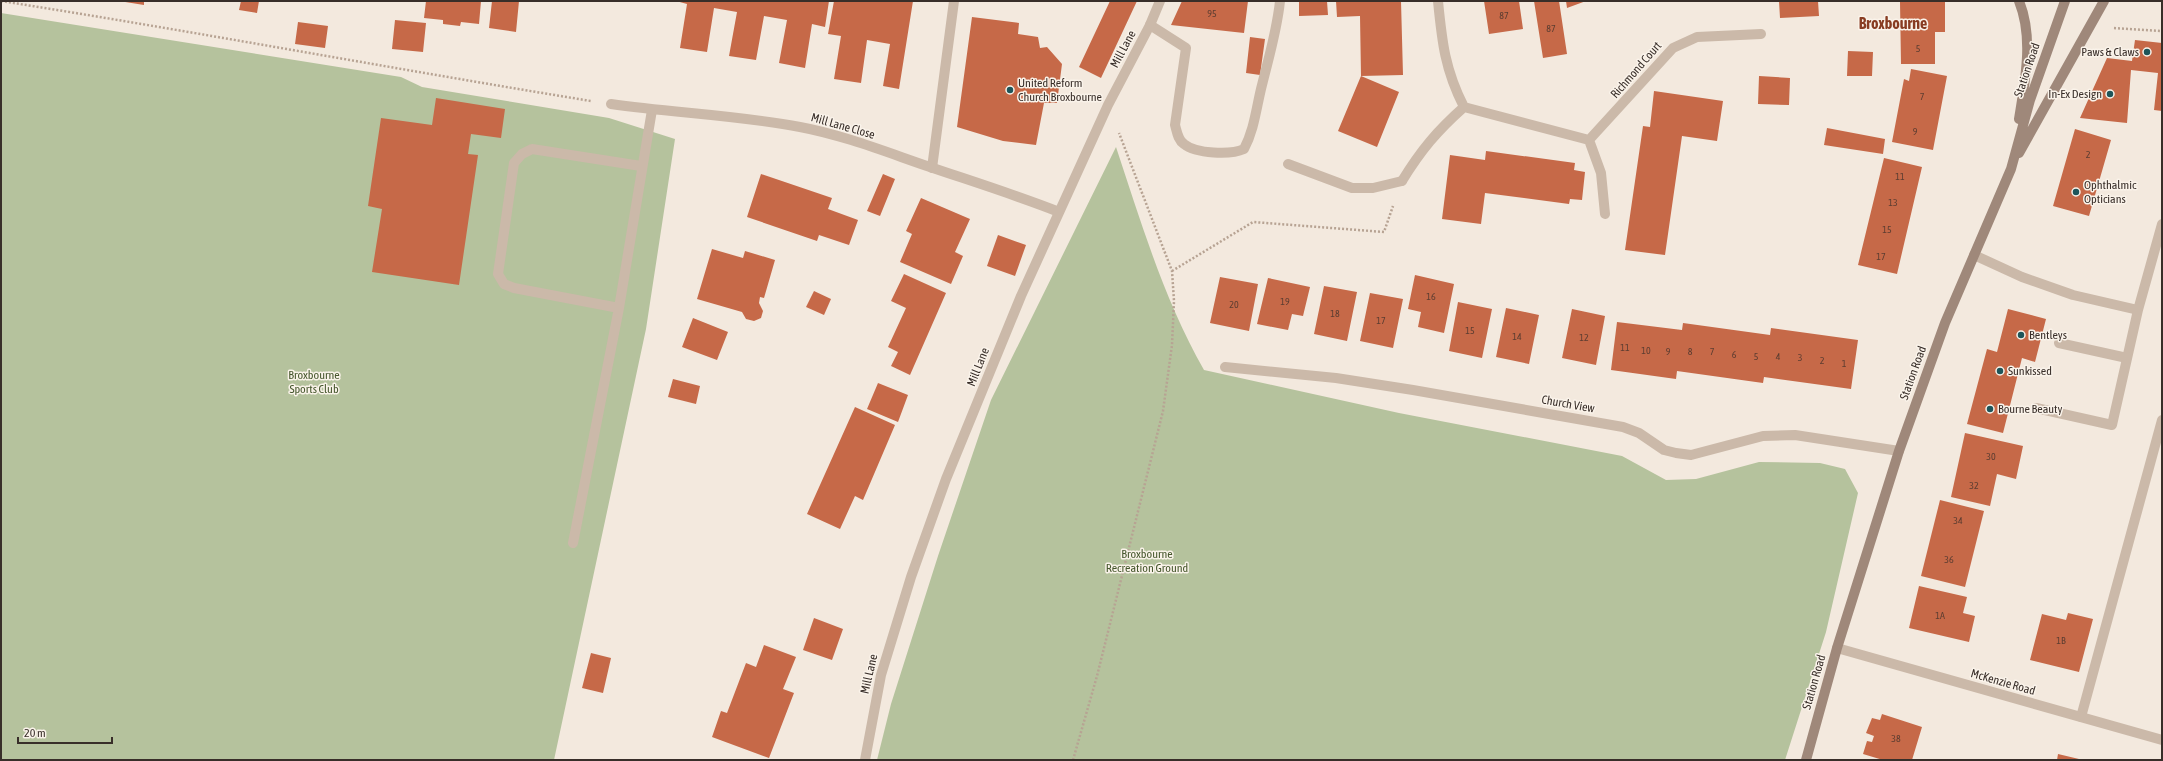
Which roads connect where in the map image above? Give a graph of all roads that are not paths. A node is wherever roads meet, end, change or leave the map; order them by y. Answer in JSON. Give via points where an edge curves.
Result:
{"nodes":[{"id":1,"x":954,"y":1,"type":"edge"},
{"id":2,"x":1160,"y":1,"type":"edge"},
{"id":3,"x":1280,"y":1,"type":"edge"},
{"id":4,"x":1438,"y":1,"type":"edge"},
{"id":5,"x":2019,"y":1,"type":"edge"},
{"id":6,"x":2064,"y":1,"type":"edge"},
{"id":7,"x":2104,"y":1,"type":"edge"},
{"id":8,"x":1150,"y":25,"type":"junction"},
{"id":9,"x":1761,"y":34,"type":"dead end"},
{"id":10,"x":611,"y":104,"type":"road end"},
{"id":11,"x":1464,"y":107,"type":"junction"},
{"id":12,"x":652,"y":110,"type":"junction"},
{"id":13,"x":1589,"y":140,"type":"junction"},
{"id":14,"x":1288,"y":164,"type":"dead end"},
{"id":15,"x":641,"y":166,"type":"junction"},
{"id":16,"x":932,"y":168,"type":"junction"},
{"id":17,"x":2011,"y":169,"type":"junction"},
{"id":18,"x":1059,"y":212,"type":"junction"},
{"id":19,"x":1605,"y":214,"type":"dead end"},
{"id":20,"x":2162,"y":224,"type":"edge"},
{"id":21,"x":1974,"y":255,"type":"junction"},
{"id":22,"x":619,"y":308,"type":"junction"},
{"id":23,"x":2138,"y":310,"type":"junction"},
{"id":24,"x":2059,"y":343,"type":"dead end"},
{"id":25,"x":2127,"y":358,"type":"junction"},
{"id":26,"x":1225,"y":367,"type":"dead end"},
{"id":27,"x":2036,"y":408,"type":"dead end"},
{"id":28,"x":2162,"y":420,"type":"edge"},
{"id":29,"x":1899,"y":451,"type":"junction"},
{"id":30,"x":573,"y":543,"type":"dead end"},
{"id":31,"x":1838,"y":648,"type":"junction"},
{"id":32,"x":2081,"y":717,"type":"junction"},
{"id":33,"x":2162,"y":740,"type":"edge"},
{"id":34,"x":865,"y":760,"type":"edge"},
{"id":35,"x":1806,"y":760,"type":"edge"}],
"edges":[{"from":1,"to":16,"type":"street"},
{"from":2,"to":8,"type":"street","name":"Mill Lane"},
{"from":3,"to":8,"type":"street","via":[[1277,27],[1253,128],[1244,149],[1234,153],[1196,150],[1184,144],[1179,137],[1175,125],[1186,48]]},
{"from":4,"to":11,"type":"street","via":[[1445,61],[1451,82]]},
{"from":5,"to":17,"type":"main road","via":[[2026,30],[2026,60]]},
{"from":6,"to":17,"type":"main road","name":"Station Road","via":[[2030,100]]},
{"from":7,"to":17,"type":"main road"},
{"from":8,"to":18,"type":"street","name":"Mill Lane","via":[[1108,105]]},
{"from":9,"to":13,"type":"street","name":"Richmond Court","via":[[1697,37],[1673,48]]},
{"from":10,"to":12,"type":"street","name":"Mill Lane Close"},
{"from":11,"to":13,"type":"street"},
{"from":11,"to":14,"type":"street","via":[[1421,150],[1402,181],[1373,188],[1352,188]]},
{"from":12,"to":15,"type":"street"},
{"from":12,"to":16,"type":"street","name":"Mill Lane Close","via":[[737,116],[802,127]]},
{"from":13,"to":19,"type":"street","via":[[1601,174]]},
{"from":15,"to":22,"type":"street"},
{"from":15,"to":22,"type":"street","via":[[532,149],[522,154],[514,163],[498,274],[504,284]]},
{"from":16,"to":18,"type":"street","name":"Mill Lane Close","via":[[1009,192]]},
{"from":17,"to":21,"type":"main road","name":"Station Road"},
{"from":18,"to":34,"type":"street","name":"Mill Lane","via":[[1021,296],[946,479],[911,576],[881,675]]},
{"from":20,"to":23,"type":"street"},
{"from":21,"to":23,"type":"street","via":[[2022,277],[2073,295]]},
{"from":21,"to":29,"type":"main road","name":"Station Road","via":[[1945,323]]},
{"from":22,"to":30,"type":"street"},
{"from":23,"to":25,"type":"street"},
{"from":24,"to":25,"type":"street"},
{"from":25,"to":27,"type":"street","via":[[2112,425]]},
{"from":26,"to":29,"type":"street","name":"Church View","via":[[1336,378],[1623,427],[1639,433],[1664,450],[1691,455],[1763,436],[1795,435]]},
{"from":28,"to":32,"type":"street"},
{"from":29,"to":31,"type":"main road","name":"Station Road"},
{"from":31,"to":32,"type":"street","name":"McKenzie Road"},
{"from":31,"to":35,"type":"main road","name":"Station Road"},
{"from":32,"to":33,"type":"street","name":"McKenzie Road"}]}
